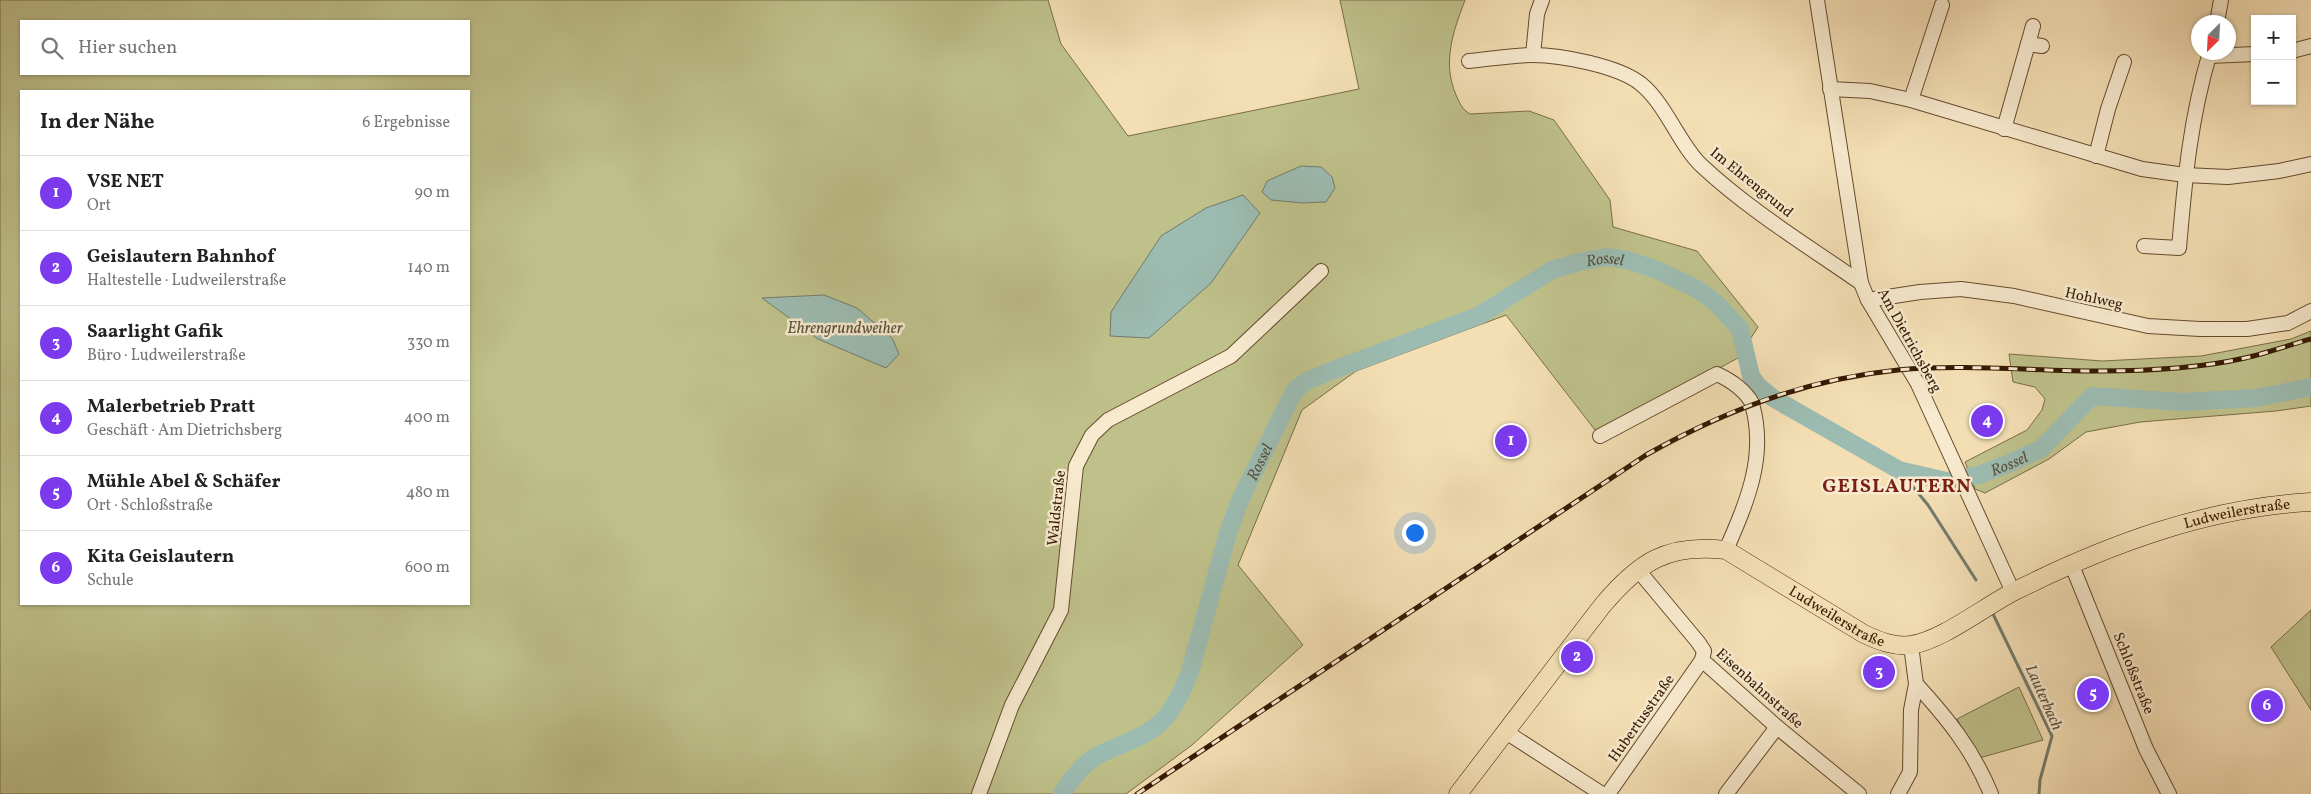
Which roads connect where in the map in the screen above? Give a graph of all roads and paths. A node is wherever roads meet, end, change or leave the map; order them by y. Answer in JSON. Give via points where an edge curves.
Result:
{"nodes":[{"id":1,"x":1542,"y":0,"type":"edge"},
{"id":2,"x":1817,"y":0,"type":"edge"},
{"id":3,"x":2221,"y":0,"type":"edge"},
{"id":4,"x":1942,"y":5,"type":"dead end"},
{"id":5,"x":2218,"y":15,"type":"edge"},
{"id":6,"x":2033,"y":26,"type":"dead end"},
{"id":7,"x":2311,"y":46,"type":"edge"},
{"id":8,"x":2296,"y":50,"type":"edge"},
{"id":9,"x":2236,"y":54,"type":"edge"},
{"id":10,"x":2251,"y":54,"type":"edge"},
{"id":11,"x":1534,"y":55,"type":"junction"},
{"id":12,"x":2207,"y":60,"type":"edge"},
{"id":13,"x":1469,"y":61,"type":"dead end"},
{"id":14,"x":2124,"y":62,"type":"dead end"},
{"id":15,"x":1830,"y":90,"type":"junction"},
{"id":16,"x":1911,"y":100,"type":"junction"},
{"id":17,"x":2004,"y":129,"type":"junction"},
{"id":18,"x":2096,"y":156,"type":"junction"},
{"id":19,"x":2311,"y":164,"type":"edge"},
{"id":20,"x":2185,"y":175,"type":"junction"},
{"id":21,"x":2144,"y":246,"type":"dead end"},
{"id":22,"x":1321,"y":271,"type":"dead end"},
{"id":23,"x":1861,"y":283,"type":"junction"},
{"id":24,"x":1868,"y":300,"type":"junction"},
{"id":25,"x":2311,"y":311,"type":"edge"},
{"id":26,"x":1600,"y":436,"type":"dead end"},
{"id":27,"x":2311,"y":502,"type":"edge"},
{"id":28,"x":1726,"y":550,"type":"junction"},
{"id":29,"x":2071,"y":563,"type":"junction"},
{"id":30,"x":1638,"y":570,"type":"junction"},
{"id":31,"x":2013,"y":592,"type":"junction"},
{"id":32,"x":1912,"y":645,"type":"junction"},
{"id":33,"x":1702,"y":660,"type":"junction"},
{"id":34,"x":1916,"y":684,"type":"junction"},
{"id":35,"x":1777,"y":727,"type":"junction"},
{"id":36,"x":1506,"y":732,"type":"junction"},
{"id":37,"x":979,"y":794,"type":"edge"},
{"id":38,"x":1458,"y":794,"type":"edge"},
{"id":39,"x":1602,"y":794,"type":"edge"},
{"id":40,"x":1608,"y":794,"type":"edge"},
{"id":41,"x":1726,"y":794,"type":"edge"},
{"id":42,"x":1859,"y":794,"type":"edge"},
{"id":43,"x":1898,"y":794,"type":"edge"},
{"id":44,"x":1991,"y":794,"type":"edge"},
{"id":45,"x":2169,"y":794,"type":"edge"}],
"edges":[{"from":1,"to":11,"type":"street","via":[[1537,14]]},
{"from":2,"to":15,"type":"street","name":"Am Dietrichsberg"},
{"from":3,"to":5,"type":"street"},
{"from":4,"to":16,"type":"street"},
{"from":6,"to":17,"type":"street","via":[[2035,45]]},
{"from":7,"to":8,"type":"street"},
{"from":9,"to":10,"type":"street"},
{"from":11,"to":13,"type":"street","name":"Im Ehrengrund"},
{"from":11,"to":23,"type":"street","name":"Im Ehrengrund","via":[[1608,67],[1641,84],[1701,165],[1736,194]]},
{"from":12,"to":20,"type":"street","via":[[2197,96]]},
{"from":14,"to":18,"type":"street"},
{"from":15,"to":16,"type":"street","via":[[1870,92]]},
{"from":15,"to":23,"type":"street","name":"Am Dietrichsberg"},
{"from":16,"to":17,"type":"street"},
{"from":17,"to":18,"type":"street"},
{"from":18,"to":20,"type":"street","via":[[2142,169]]},
{"from":19,"to":20,"type":"street","via":[[2228,177]]},
{"from":20,"to":21,"type":"street","via":[[2179,248]]},
{"from":22,"to":37,"type":"street","name":"Waldstraße","via":[[1231,356],[1108,420],[1092,435],[1076,466],[1061,610],[1012,705]]},
{"from":23,"to":24,"type":"street","name":"Am Dietrichsberg"},
{"from":24,"to":25,"type":"street","name":"Hohlweg","via":[[1961,290],[2014,296],[2148,326],[2200,329],[2247,329],[2288,323]]},
{"from":24,"to":31,"type":"street","name":"Am Dietrichsberg","via":[[1918,384]]},
{"from":26,"to":28,"type":"street","via":[[1718,374],[1745,392],[1752,403],[1758,438],[1757,462],[1745,507]]},
{"from":27,"to":29,"type":"main road","name":"Ludweilerstraße","via":[[2269,505],[2160,529]]},
{"from":28,"to":30,"type":"main road","name":"Ludweilerstraße","via":[[1700,547],[1677,552],[1653,559]]},
{"from":28,"to":32,"type":"main road","name":"Ludweilerstraße","via":[[1864,634],[1888,644]]},
{"from":29,"to":31,"type":"main road","name":"Ludweilerstraße"},
{"from":29,"to":45,"type":"street","name":"Schloßstraße","via":[[2146,749]]},
{"from":30,"to":33,"type":"street","name":"Eisenbahnstraße","via":[[1698,642],[1704,651]]},
{"from":30,"to":36,"type":"main road","name":"Ludweilerstraße","via":[[1623,581],[1602,606]]},
{"from":31,"to":32,"type":"main road","name":"Ludweilerstraße","via":[[1936,636]]},
{"from":32,"to":34,"type":"street"},
{"from":33,"to":35,"type":"street","name":"Eisenbahnstraße"},
{"from":33,"to":40,"type":"street","name":"Hubertusstraße"},
{"from":34,"to":43,"type":"street","via":[[1911,710],[1910,772]]},
{"from":34,"to":44,"type":"street","via":[[1963,739]]},
{"from":35,"to":41,"type":"street"},
{"from":35,"to":42,"type":"street","name":"Eisenbahnstraße"},
{"from":36,"to":38,"type":"main road","name":"Ludweilerstraße"},
{"from":36,"to":39,"type":"street"}]}
